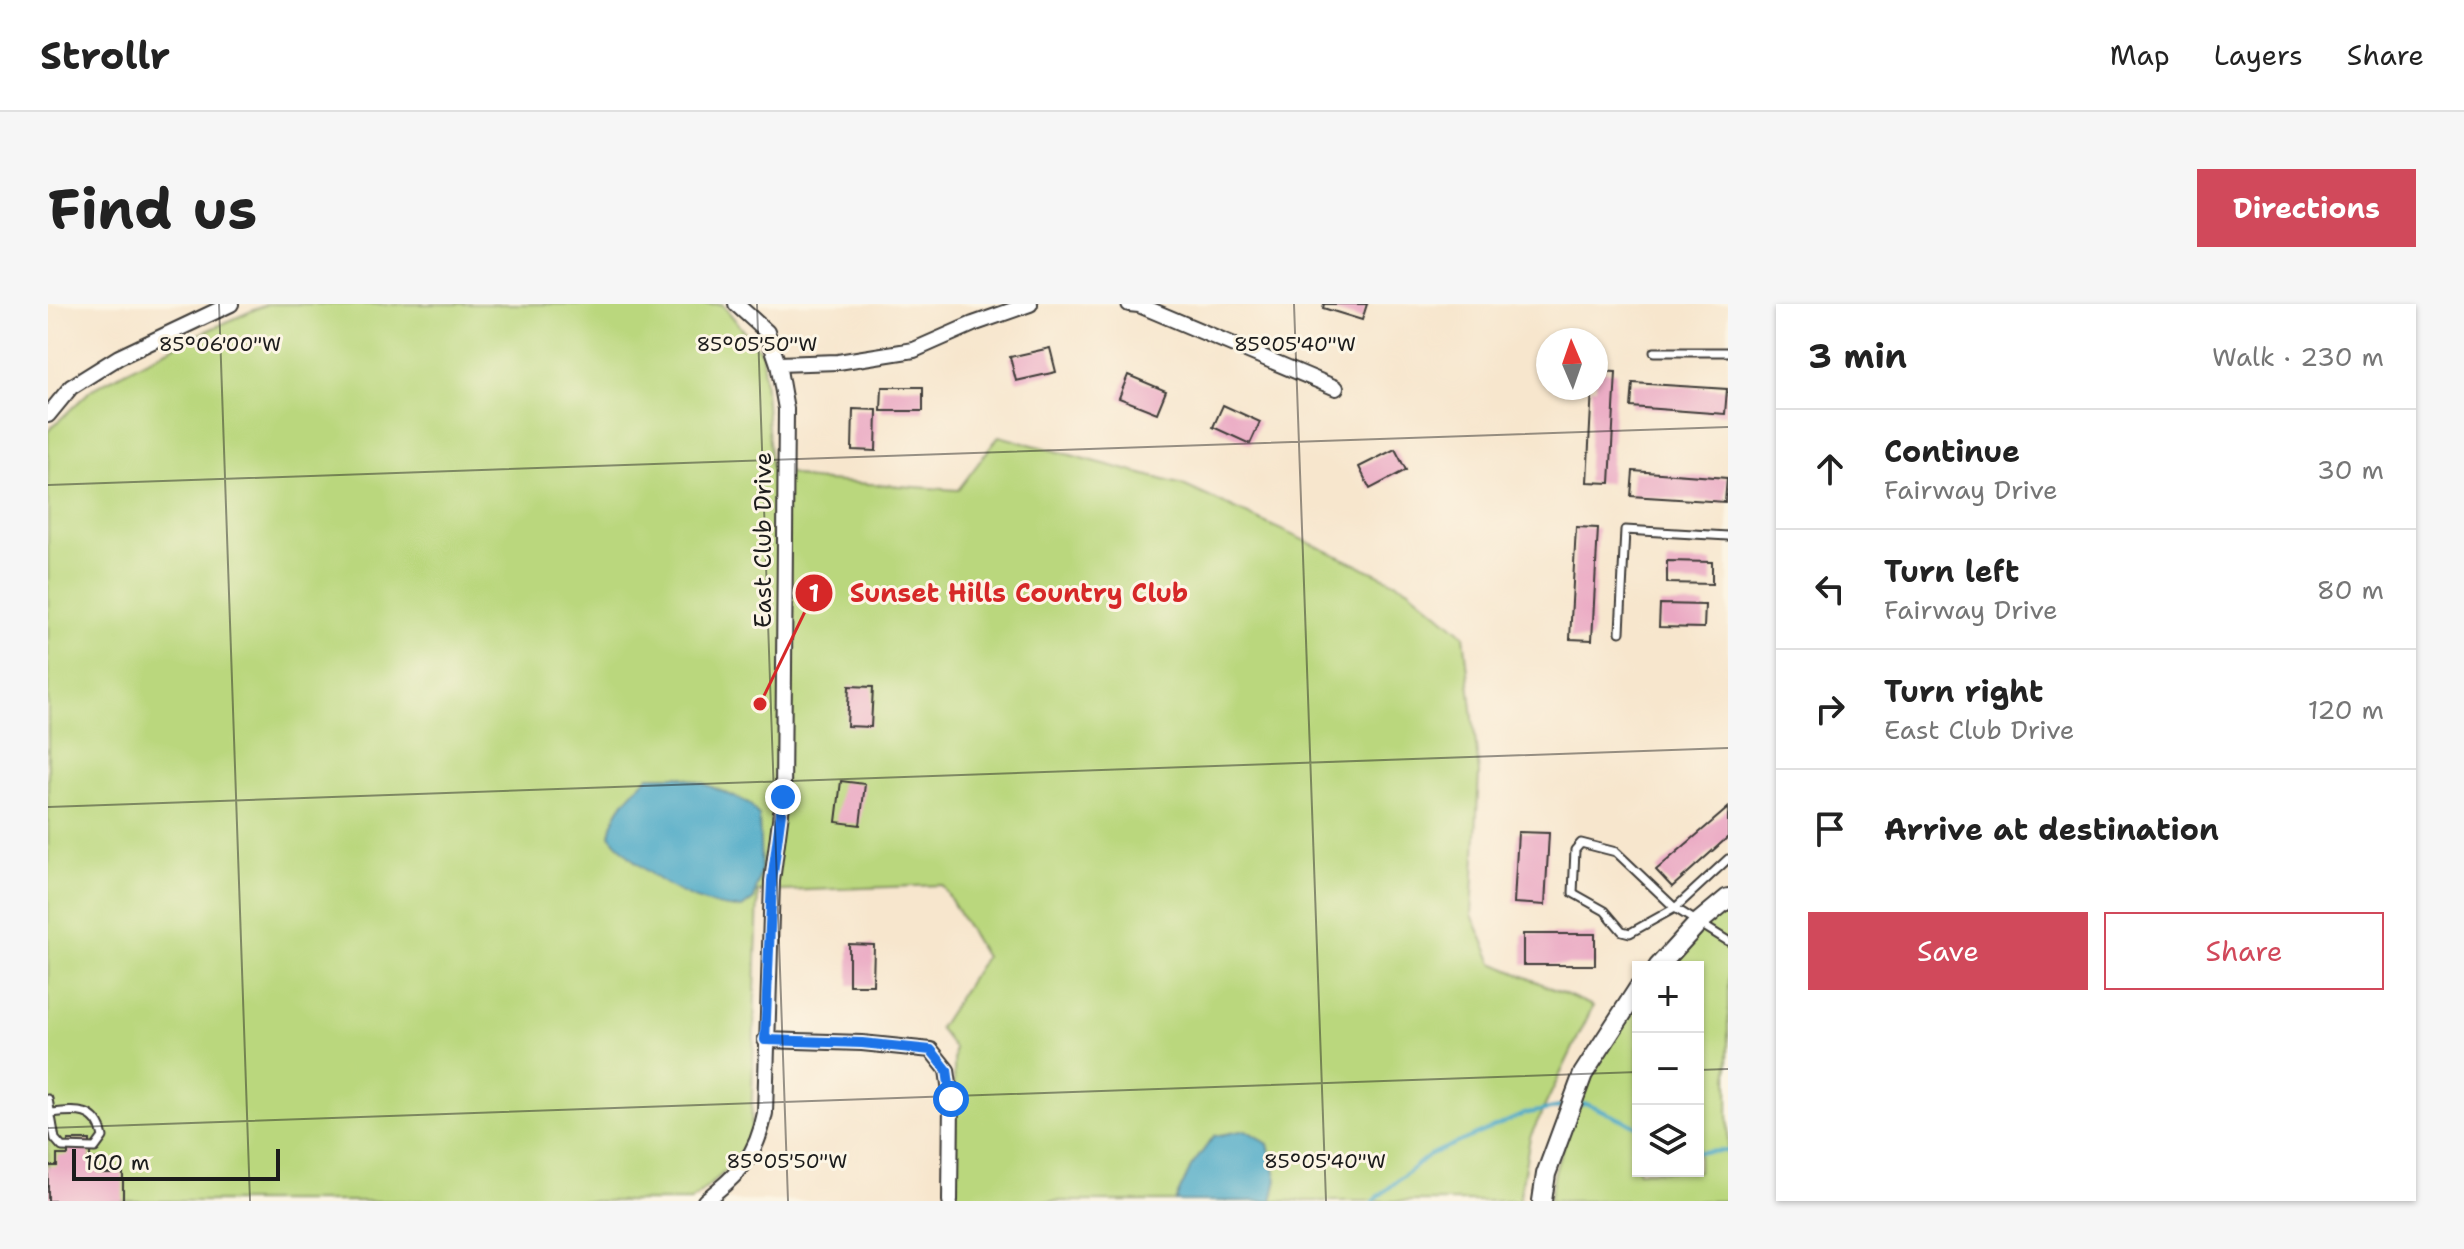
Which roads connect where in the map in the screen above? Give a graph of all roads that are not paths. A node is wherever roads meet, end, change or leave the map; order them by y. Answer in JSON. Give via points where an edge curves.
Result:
{"nodes":[{"id":1,"x":231,"y":304,"type":"edge"},
{"id":2,"x":736,"y":304,"type":"edge"},
{"id":3,"x":1030,"y":304,"type":"edge"},
{"id":4,"x":1129,"y":304,"type":"edge"},
{"id":5,"x":1654,"y":352,"type":"dead end"},
{"id":6,"x":1728,"y":352,"type":"edge"},
{"id":7,"x":778,"y":364,"type":"junction"},
{"id":8,"x":1336,"y":388,"type":"dead end"},
{"id":9,"x":48,"y":415,"type":"edge"},
{"id":10,"x":1728,"y":536,"type":"edge"},
{"id":11,"x":1620,"y":632,"type":"dead end"},
{"id":12,"x":1728,"y":859,"type":"edge"},
{"id":13,"x":1728,"y":898,"type":"edge"},
{"id":14,"x":1675,"y":908,"type":"junction"},
{"id":15,"x":1698,"y":923,"type":"junction"},
{"id":16,"x":1728,"y":941,"type":"edge"},
{"id":17,"x":1663,"y":961,"type":"edge"},
{"id":18,"x":1632,"y":998,"type":"edge"},
{"id":19,"x":765,"y":1040,"type":"junction"},
{"id":20,"x":48,"y":1099,"type":"edge"},
{"id":21,"x":52,"y":1113,"type":"junction"},
{"id":22,"x":705,"y":1201,"type":"edge"},
{"id":23,"x":950,"y":1201,"type":"edge"},
{"id":24,"x":1542,"y":1201,"type":"edge"}],
"edges":[{"from":1,"to":9,"type":"street","via":[[119,357],[71,387]]},
{"from":2,"to":7,"type":"street","name":"East Club Drive","via":[[767,332]]},
{"from":3,"to":7,"type":"street","via":[[914,350],[838,362]]},
{"from":4,"to":8,"type":"street"},
{"from":5,"to":6,"type":"lane"},
{"from":7,"to":19,"type":"street","name":"East Club Drive","via":[[786,409],[783,797],[772,881]]},
{"from":10,"to":11,"type":"lane","via":[[1625,530]]},
{"from":12,"to":14,"type":"lane"},
{"from":13,"to":15,"type":"street"},
{"from":14,"to":14,"type":"lane","via":[[1616,852],[1581,843],[1575,850],[1573,893],[1605,911],[1622,931],[1630,933]]},
{"from":14,"to":15,"type":"lane"},
{"from":15,"to":16,"type":"lane"},
{"from":15,"to":17,"type":"street"},
{"from":18,"to":24,"type":"street","via":[[1583,1074],[1546,1174]]},
{"from":19,"to":22,"type":"street","name":"East Club Drive","via":[[765,1113],[759,1141],[746,1164]]},
{"from":19,"to":23,"type":"street","via":[[931,1050],[947,1070],[951,1099]]},
{"from":20,"to":21,"type":"lane"},
{"from":21,"to":21,"type":"lane","via":[[55,1139],[62,1147],[95,1148],[103,1137],[92,1115]]}]}
